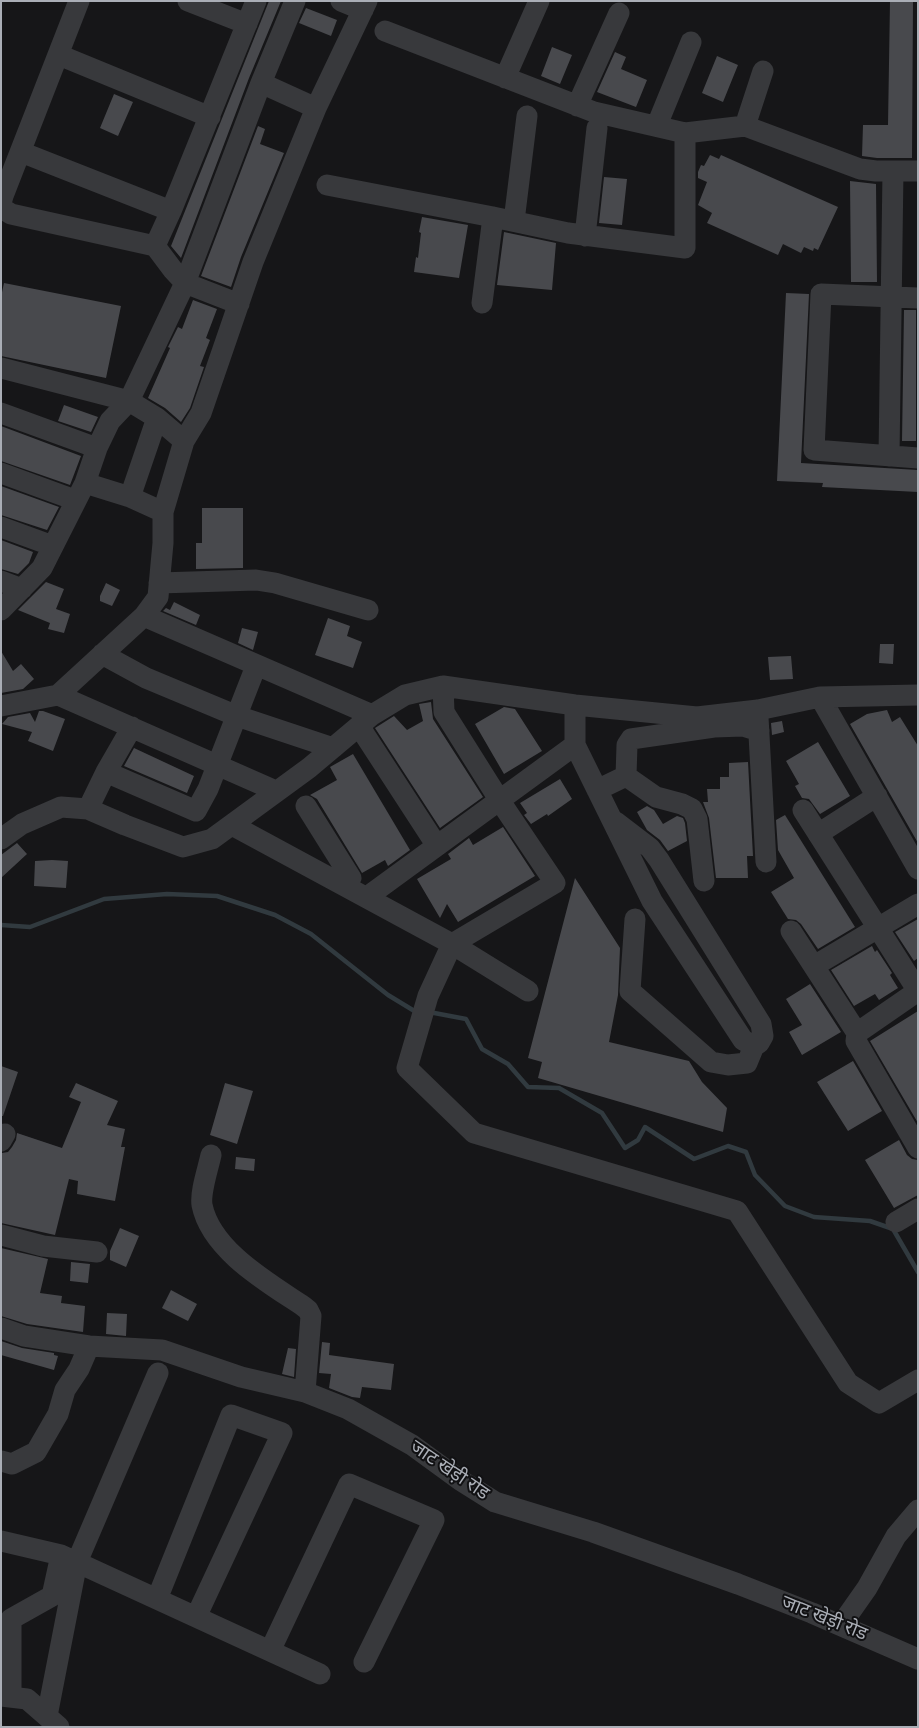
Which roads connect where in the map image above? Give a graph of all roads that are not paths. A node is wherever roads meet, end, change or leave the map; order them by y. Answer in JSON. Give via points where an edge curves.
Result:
{"nodes":[{"id":1,"x":79,"y":1,"type":"edge"},
{"id":2,"x":188,"y":1,"type":"edge"},
{"id":3,"x":256,"y":1,"type":"edge"},
{"id":4,"x":295,"y":1,"type":"edge"},
{"id":5,"x":341,"y":1,"type":"edge"},
{"id":6,"x":539,"y":1,"type":"edge"},
{"id":7,"x":365,"y":6,"type":"edge"},
{"id":8,"x":619,"y":13,"type":"dead end"},
{"id":9,"x":247,"y":24,"type":"junction"},
{"id":10,"x":385,"y":31,"type":"dead end"},
{"id":11,"x":691,"y":42,"type":"dead end"},
{"id":12,"x":59,"y":55,"type":"junction"},
{"id":13,"x":763,"y":71,"type":"dead end"},
{"id":14,"x":505,"y":78,"type":"junction"},
{"id":15,"x":261,"y":83,"type":"junction"},
{"id":16,"x":577,"y":106,"type":"junction"},
{"id":17,"x":316,"y":108,"type":"junction"},
{"id":18,"x":527,"y":116,"type":"dead end"},
{"id":19,"x":210,"y":117,"type":"junction"},
{"id":20,"x":656,"y":125,"type":"junction"},
{"id":21,"x":745,"y":126,"type":"junction"},
{"id":22,"x":597,"y":128,"type":"dead end"},
{"id":23,"x":685,"y":132,"type":"junction"},
{"id":24,"x":21,"y":152,"type":"junction"},
{"id":25,"x":894,"y":171,"type":"junction"},
{"id":26,"x":918,"y":171,"type":"edge"},
{"id":27,"x":327,"y":185,"type":"dead end"},
{"id":28,"x":172,"y":211,"type":"junction"},
{"id":29,"x":493,"y":217,"type":"junction"},
{"id":30,"x":514,"y":221,"type":"junction"},
{"id":31,"x":585,"y":236,"type":"junction"},
{"id":32,"x":155,"y":246,"type":"junction"},
{"id":33,"x":185,"y":283,"type":"junction"},
{"id":34,"x":891,"y":297,"type":"junction"},
{"id":35,"x":918,"y":298,"type":"edge"},
{"id":36,"x":482,"y":303,"type":"dead end"},
{"id":37,"x":239,"y":304,"type":"junction"},
{"id":38,"x":1,"y":368,"type":"edge"},
{"id":39,"x":129,"y":401,"type":"junction"},
{"id":40,"x":1,"y":413,"type":"edge"},
{"id":41,"x":157,"y":418,"type":"junction"},
{"id":42,"x":184,"y":441,"type":"junction"},
{"id":43,"x":97,"y":448,"type":"junction"},
{"id":44,"x":889,"y":456,"type":"junction"},
{"id":45,"x":918,"y":458,"type":"edge"},
{"id":46,"x":1,"y":473,"type":"edge"},
{"id":47,"x":80,"y":492,"type":"junction"},
{"id":48,"x":130,"y":497,"type":"junction"},
{"id":49,"x":163,"y":512,"type":"junction"},
{"id":50,"x":1,"y":526,"type":"edge"},
{"id":51,"x":53,"y":546,"type":"junction"},
{"id":52,"x":1,"y":581,"type":"edge"},
{"id":53,"x":160,"y":584,"type":"junction"},
{"id":54,"x":22,"y":589,"type":"junction"},
{"id":55,"x":1,"y":610,"type":"edge"},
{"id":56,"x":368,"y":610,"type":"dead end"},
{"id":57,"x":144,"y":616,"type":"junction"},
{"id":58,"x":102,"y":654,"type":"junction"},
{"id":59,"x":256,"y":666,"type":"junction"},
{"id":60,"x":443,"y":686,"type":"junction"},
{"id":61,"x":58,"y":695,"type":"junction"},
{"id":62,"x":820,"y":697,"type":"junction"},
{"id":63,"x":915,"y":699,"type":"edge"},
{"id":64,"x":575,"y":704,"type":"junction"},
{"id":65,"x":1,"y":706,"type":"edge"},
{"id":66,"x":237,"y":716,"type":"junction"},
{"id":67,"x":758,"y":720,"type":"junction"},
{"id":68,"x":365,"y":721,"type":"junction"},
{"id":69,"x":132,"y":727,"type":"junction"},
{"id":70,"x":575,"y":745,"type":"junction"},
{"id":71,"x":333,"y":748,"type":"junction"},
{"id":72,"x":218,"y":765,"type":"junction"},
{"id":73,"x":106,"y":772,"type":"junction"},
{"id":74,"x":626,"y":776,"type":"junction"},
{"id":75,"x":597,"y":790,"type":"junction"},
{"id":76,"x":276,"y":791,"type":"junction"},
{"id":77,"x":877,"y":796,"type":"junction"},
{"id":78,"x":500,"y":801,"type":"junction"},
{"id":79,"x":306,"y":806,"type":"dead end"},
{"id":80,"x":88,"y":809,"type":"junction"},
{"id":81,"x":196,"y":810,"type":"junction"},
{"id":82,"x":803,"y":810,"type":"dead end"},
{"id":83,"x":232,"y":825,"type":"junction"},
{"id":84,"x":818,"y":834,"type":"junction"},
{"id":85,"x":1,"y":839,"type":"edge"},
{"id":86,"x":437,"y":846,"type":"junction"},
{"id":87,"x":182,"y":847,"type":"junction"},
{"id":88,"x":766,"y":862,"type":"dead end"},
{"id":89,"x":917,"y":867,"type":"edge"},
{"id":90,"x":342,"y":878,"type":"junction"},
{"id":91,"x":704,"y":881,"type":"dead end"},
{"id":92,"x":367,"y":897,"type":"junction"},
{"id":93,"x":918,"y":904,"type":"edge"},
{"id":94,"x":635,"y":918,"type":"dead end"},
{"id":95,"x":877,"y":927,"type":"junction"},
{"id":96,"x":791,"y":931,"type":"dead end"},
{"id":97,"x":452,"y":944,"type":"junction"},
{"id":98,"x":814,"y":966,"type":"junction"},
{"id":99,"x":528,"y":991,"type":"dead end"},
{"id":100,"x":918,"y":991,"type":"edge"},
{"id":101,"x":858,"y":1033,"type":"junction"},
{"id":102,"x":918,"y":1148,"type":"edge"},
{"id":103,"x":211,"y":1156,"type":"dead end"},
{"id":104,"x":918,"y":1209,"type":"edge"},
{"id":105,"x":896,"y":1222,"type":"dead end"},
{"id":106,"x":1,"y":1235,"type":"edge"},
{"id":107,"x":97,"y":1252,"type":"dead end"},
{"id":108,"x":1,"y":1328,"type":"edge"},
{"id":109,"x":88,"y":1346,"type":"junction"},
{"id":110,"x":158,"y":1373,"type":"dead end"},
{"id":111,"x":918,"y":1380,"type":"edge"},
{"id":112,"x":305,"y":1392,"type":"junction"},
{"id":113,"x":1,"y":1461,"type":"edge"},
{"id":114,"x":918,"y":1510,"type":"edge"},
{"id":115,"x":1,"y":1540,"type":"edge"},
{"id":116,"x":69,"y":1558,"type":"junction"},
{"id":117,"x":157,"y":1599,"type":"junction"},
{"id":118,"x":196,"y":1617,"type":"junction"},
{"id":119,"x":841,"y":1625,"type":"junction"},
{"id":120,"x":270,"y":1651,"type":"junction"},
{"id":121,"x":918,"y":1659,"type":"edge"},
{"id":122,"x":364,"y":1662,"type":"dead end"},
{"id":123,"x":320,"y":1674,"type":"dead end"},
{"id":124,"x":6,"y":1697,"type":"edge"},
{"id":125,"x":53,"y":1722,"type":"edge"}],
"edges":[{"from":1,"to":12,"type":"street"},
{"from":2,"to":9,"type":"street"},
{"from":3,"to":9,"type":"street"},
{"from":4,"to":15,"type":"street"},
{"from":5,"to":7,"type":"street"},
{"from":6,"to":14,"type":"street"},
{"from":7,"to":17,"type":"street"},
{"from":8,"to":16,"type":"street"},
{"from":9,"to":19,"type":"street"},
{"from":10,"to":14,"type":"street"},
{"from":11,"to":20,"type":"street"},
{"from":12,"to":19,"type":"street"},
{"from":12,"to":24,"type":"street"},
{"from":13,"to":21,"type":"street"},
{"from":14,"to":16,"type":"street"},
{"from":15,"to":17,"type":"street"},
{"from":15,"to":33,"type":"street"},
{"from":16,"to":20,"type":"street"},
{"from":17,"to":37,"type":"street"},
{"from":18,"to":30,"type":"street"},
{"from":19,"to":28,"type":"street"},
{"from":20,"to":23,"type":"street"},
{"from":21,"to":23,"type":"street"},
{"from":21,"to":25,"type":"street","via":[[860,170]]},
{"from":22,"to":31,"type":"street"},
{"from":23,"to":31,"type":"street","via":[[685,248]]},
{"from":24,"to":28,"type":"street"},
{"from":24,"to":32,"type":"street","via":[[3,196],[3,209],[11,214]]},
{"from":25,"to":26,"type":"street"},
{"from":25,"to":34,"type":"street"},
{"from":27,"to":29,"type":"street"},
{"from":28,"to":32,"type":"street"},
{"from":29,"to":30,"type":"street"},
{"from":29,"to":36,"type":"street"},
{"from":30,"to":31,"type":"street"},
{"from":32,"to":33,"type":"street"},
{"from":33,"to":37,"type":"street"},
{"from":33,"to":39,"type":"street"},
{"from":34,"to":35,"type":"street"},
{"from":34,"to":44,"type":"street"},
{"from":34,"to":44,"type":"street","via":[[821,294],[814,450]]},
{"from":37,"to":42,"type":"street","via":[[201,413]]},
{"from":38,"to":39,"type":"street"},
{"from":39,"to":41,"type":"street"},
{"from":39,"to":43,"type":"street","via":[[110,422]]},
{"from":40,"to":43,"type":"street"},
{"from":41,"to":42,"type":"street"},
{"from":41,"to":48,"type":"street"},
{"from":42,"to":49,"type":"street"},
{"from":43,"to":47,"type":"street"},
{"from":44,"to":45,"type":"street"},
{"from":46,"to":47,"type":"street"},
{"from":47,"to":48,"type":"street"},
{"from":47,"to":51,"type":"street"},
{"from":48,"to":49,"type":"street"},
{"from":49,"to":53,"type":"street"},
{"from":50,"to":51,"type":"street"},
{"from":51,"to":54,"type":"street","via":[[42,568]]},
{"from":52,"to":54,"type":"street"},
{"from":53,"to":56,"type":"street","via":[[256,580]]},
{"from":53,"to":57,"type":"street","via":[[158,598]]},
{"from":54,"to":55,"type":"street"},
{"from":57,"to":58,"type":"street"},
{"from":57,"to":59,"type":"street"},
{"from":58,"to":61,"type":"street"},
{"from":58,"to":66,"type":"street","via":[[146,678]]},
{"from":59,"to":66,"type":"street"},
{"from":59,"to":68,"type":"street"},
{"from":60,"to":64,"type":"street"},
{"from":60,"to":68,"type":"street","via":[[405,695]]},
{"from":60,"to":78,"type":"street","via":[[444,712]]},
{"from":61,"to":65,"type":"street"},
{"from":61,"to":69,"type":"street"},
{"from":62,"to":63,"type":"street"},
{"from":62,"to":67,"type":"street"},
{"from":62,"to":77,"type":"street"},
{"from":64,"to":67,"type":"street"},
{"from":64,"to":70,"type":"street"},
{"from":66,"to":71,"type":"street"},
{"from":66,"to":72,"type":"street"},
{"from":67,"to":74,"type":"street","via":[[743,726],[631,739],[627,745]]},
{"from":67,"to":88,"type":"street"},
{"from":68,"to":71,"type":"street"},
{"from":68,"to":86,"type":"street"},
{"from":69,"to":72,"type":"street"},
{"from":69,"to":73,"type":"street"},
{"from":70,"to":75,"type":"street"},
{"from":70,"to":78,"type":"street"},
{"from":71,"to":76,"type":"street"},
{"from":72,"to":76,"type":"street"},
{"from":72,"to":81,"type":"street"},
{"from":73,"to":80,"type":"street"},
{"from":73,"to":81,"type":"street"},
{"from":74,"to":75,"type":"street"},
{"from":74,"to":91,"type":"street","via":[[656,797],[692,810],[697,819]]},
{"from":75,"to":94,"type":"street","via":[[652,901],[743,1040],[754,1046],[747,1063],[711,1062],[630,991]]},
{"from":76,"to":83,"type":"street"},
{"from":77,"to":84,"type":"street"},
{"from":77,"to":89,"type":"street"},
{"from":78,"to":86,"type":"street"},
{"from":78,"to":97,"type":"street","via":[[554,883]]},
{"from":79,"to":90,"type":"street","via":[[336,855]]},
{"from":80,"to":85,"type":"street","via":[[61,807],[22,824]]},
{"from":80,"to":87,"type":"street"},
{"from":81,"to":87,"type":"street"},
{"from":82,"to":84,"type":"street"},
{"from":83,"to":87,"type":"street","via":[[212,839]]},
{"from":83,"to":90,"type":"street"},
{"from":84,"to":95,"type":"street"},
{"from":86,"to":92,"type":"street"},
{"from":90,"to":92,"type":"street"},
{"from":92,"to":97,"type":"street"},
{"from":93,"to":95,"type":"street"},
{"from":95,"to":98,"type":"street"},
{"from":95,"to":100,"type":"street"},
{"from":96,"to":98,"type":"street"},
{"from":97,"to":99,"type":"street"},
{"from":97,"to":111,"type":"street","via":[[428,996],[407,1068],[474,1133],[737,1210],[848,1382],[879,1403]]},
{"from":98,"to":101,"type":"street"},
{"from":100,"to":101,"type":"street"},
{"from":101,"to":102,"type":"street","via":[[856,1041]]},
{"from":103,"to":112,"type":"street","via":[[202,1203],[220,1242],[261,1278],[308,1310],[311,1316]]},
{"from":104,"to":105,"type":"street"},
{"from":106,"to":107,"type":"street","via":[[43,1246]]},
{"from":108,"to":109,"type":"street","name":"जाट खेड़ी रोड","via":[[24,1336]]},
{"from":109,"to":112,"type":"street","name":"जाट खेड़ी रोड","via":[[162,1350],[241,1377]]},
{"from":109,"to":113,"type":"street","via":[[79,1369],[65,1390],[58,1414],[36,1452],[12,1464]]},
{"from":110,"to":116,"type":"street"},
{"from":112,"to":119,"type":"street","name":"जाट खेड़ी रोड","via":[[348,1409],[412,1445],[495,1502],[593,1532]]},
{"from":114,"to":119,"type":"street","via":[[896,1536],[867,1588]]},
{"from":115,"to":116,"type":"street"},
{"from":116,"to":117,"type":"street"},
{"from":116,"to":124,"type":"street","via":[[52,1596],[11,1619]]},
{"from":116,"to":125,"type":"street"},
{"from":117,"to":118,"type":"street"},
{"from":117,"to":118,"type":"street","via":[[231,1415],[282,1433]]},
{"from":118,"to":120,"type":"street"},
{"from":119,"to":121,"type":"street","name":"जाट खेड़ी रोड"},
{"from":120,"to":122,"type":"street","via":[[349,1484],[434,1520]]},
{"from":120,"to":123,"type":"street"},
{"from":124,"to":125,"type":"street","via":[[27,1699]]}]}
